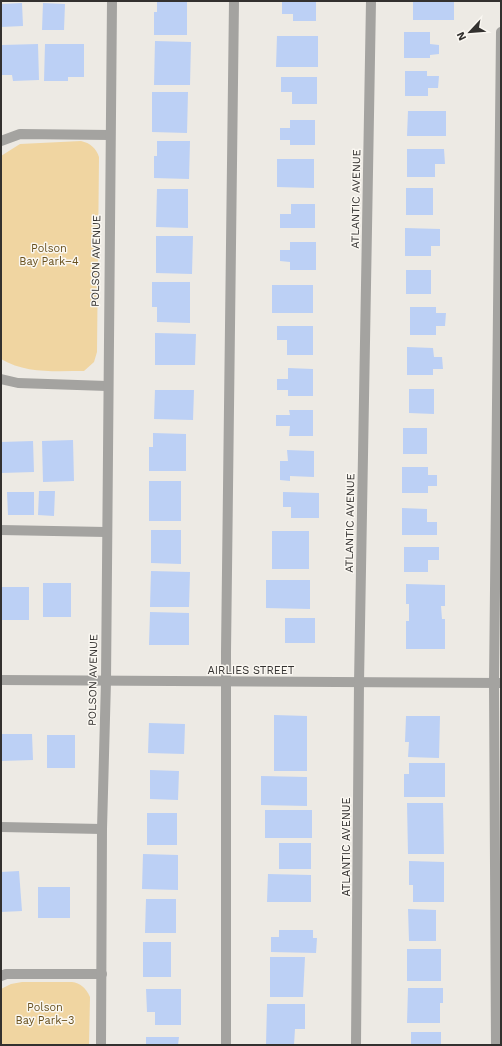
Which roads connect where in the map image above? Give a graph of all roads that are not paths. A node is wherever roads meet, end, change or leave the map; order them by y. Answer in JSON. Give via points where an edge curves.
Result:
{"nodes":[{"id":1,"x":112,"y":1,"type":"edge"},
{"id":2,"x":234,"y":1,"type":"edge"},
{"id":3,"x":371,"y":1,"type":"edge"},
{"id":4,"x":501,"y":32,"type":"edge"},
{"id":5,"x":110,"y":135,"type":"junction"},
{"id":6,"x":1,"y":141,"type":"edge"},
{"id":7,"x":1,"y":379,"type":"edge"},
{"id":8,"x":107,"y":386,"type":"junction"},
{"id":9,"x":1,"y":530,"type":"edge"},
{"id":10,"x":106,"y":532,"type":"junction"},
{"id":11,"x":1,"y":680,"type":"edge"},
{"id":12,"x":106,"y":681,"type":"junction"},
{"id":13,"x":226,"y":682,"type":"junction"},
{"id":14,"x":359,"y":683,"type":"junction"},
{"id":15,"x":497,"y":683,"type":"edge"},
{"id":16,"x":1,"y":827,"type":"edge"},
{"id":17,"x":102,"y":829,"type":"junction"},
{"id":18,"x":102,"y":974,"type":"junction"},
{"id":19,"x":1,"y":976,"type":"edge"},
{"id":20,"x":101,"y":1045,"type":"edge"},
{"id":21,"x":226,"y":1045,"type":"edge"},
{"id":22,"x":356,"y":1045,"type":"edge"},
{"id":23,"x":496,"y":1045,"type":"edge"}],
"edges":[{"from":1,"to":5,"type":"street","name":"POLSON AVENUE"},
{"from":2,"to":13,"type":"street"},
{"from":3,"to":14,"type":"street","name":"ATLANTIC AVENUE"},
{"from":4,"to":15,"type":"street"},
{"from":5,"to":6,"type":"street","via":[[20,134]]},
{"from":5,"to":8,"type":"street","name":"POLSON AVENUE"},
{"from":7,"to":8,"type":"street","via":[[18,384]]},
{"from":8,"to":10,"type":"street","name":"POLSON AVENUE"},
{"from":9,"to":10,"type":"street"},
{"from":10,"to":12,"type":"street","name":"POLSON AVENUE"},
{"from":11,"to":12,"type":"street","name":"AIRLIES STREET"},
{"from":12,"to":13,"type":"street","name":"AIRLIES STREET"},
{"from":12,"to":17,"type":"street","name":"POLSON AVENUE"},
{"from":13,"to":14,"type":"street","name":"AIRLIES STREET"},
{"from":13,"to":21,"type":"street"},
{"from":14,"to":15,"type":"street","name":"AIRLIES STREET"},
{"from":14,"to":22,"type":"street","name":"ATLANTIC AVENUE"},
{"from":15,"to":23,"type":"street"},
{"from":16,"to":17,"type":"street"},
{"from":17,"to":18,"type":"street","name":"POLSON AVENUE"},
{"from":18,"to":19,"type":"street"},
{"from":18,"to":20,"type":"street","name":"POLSON AVENUE"}]}
